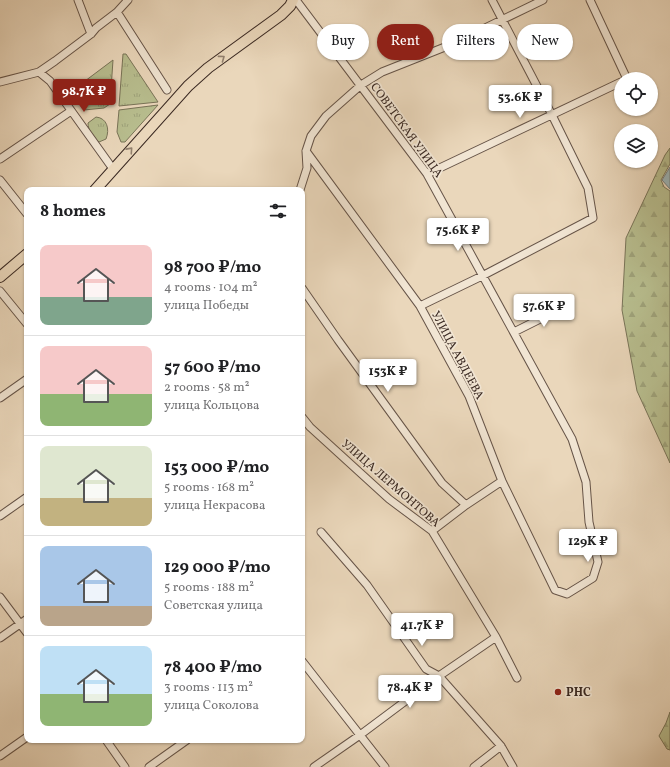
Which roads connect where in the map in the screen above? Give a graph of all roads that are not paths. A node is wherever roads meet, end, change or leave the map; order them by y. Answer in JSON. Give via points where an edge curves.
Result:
{"nodes":[{"id":1,"x":78,"y":0,"type":"edge"},
{"id":2,"x":128,"y":0,"type":"edge"},
{"id":3,"x":295,"y":0,"type":"edge"},
{"id":4,"x":492,"y":0,"type":"edge"},
{"id":5,"x":543,"y":0,"type":"edge"},
{"id":6,"x":590,"y":0,"type":"edge"},
{"id":7,"x":117,"y":12,"type":"junction"},
{"id":8,"x":502,"y":21,"type":"junction"},
{"id":9,"x":91,"y":34,"type":"junction"},
{"id":10,"x":39,"y":72,"type":"junction"},
{"id":11,"x":624,"y":72,"type":"edge"},
{"id":12,"x":0,"y":82,"type":"edge"},
{"id":13,"x":361,"y":85,"type":"junction"},
{"id":14,"x":614,"y":85,"type":"edge"},
{"id":15,"x":167,"y":90,"type":"dead end"},
{"id":16,"x":71,"y":111,"type":"junction"},
{"id":17,"x":552,"y":115,"type":"junction"},
{"id":18,"x":306,"y":151,"type":"junction"},
{"id":19,"x":0,"y":159,"type":"edge"},
{"id":20,"x":113,"y":169,"type":"junction"},
{"id":21,"x":427,"y":174,"type":"junction"},
{"id":22,"x":0,"y":180,"type":"edge"},
{"id":23,"x":98,"y":187,"type":"edge"},
{"id":24,"x":301,"y":187,"type":"edge"},
{"id":25,"x":24,"y":210,"type":"edge"},
{"id":26,"x":24,"y":257,"type":"edge"},
{"id":27,"x":482,"y":276,"type":"junction"},
{"id":28,"x":0,"y":277,"type":"edge"},
{"id":29,"x":0,"y":291,"type":"edge"},
{"id":30,"x":305,"y":292,"type":"edge"},
{"id":31,"x":420,"y":306,"type":"junction"},
{"id":32,"x":566,"y":306,"type":"dead end"},
{"id":33,"x":24,"y":320,"type":"edge"},
{"id":34,"x":514,"y":332,"type":"junction"},
{"id":35,"x":24,"y":381,"type":"edge"},
{"id":36,"x":0,"y":398,"type":"edge"},
{"id":37,"x":305,"y":421,"type":"edge"},
{"id":38,"x":502,"y":481,"type":"junction"},
{"id":39,"x":24,"y":499,"type":"edge"},
{"id":40,"x":466,"y":505,"type":"junction"},
{"id":41,"x":0,"y":516,"type":"edge"},
{"id":42,"x":432,"y":530,"type":"junction"},
{"id":43,"x":321,"y":532,"type":"dead end"},
{"id":44,"x":555,"y":590,"type":"joint"},
{"id":45,"x":0,"y":597,"type":"edge"},
{"id":46,"x":24,"y":621,"type":"edge"},
{"id":47,"x":20,"y":624,"type":"junction"},
{"id":48,"x":24,"y":629,"type":"edge"},
{"id":49,"x":496,"y":637,"type":"junction"},
{"id":50,"x":0,"y":638,"type":"edge"},
{"id":51,"x":305,"y":665,"type":"edge"},
{"id":52,"x":439,"y":676,"type":"junction"},
{"id":53,"x":517,"y":678,"type":"dead end"},
{"id":54,"x":360,"y":735,"type":"junction"},
{"id":55,"x":24,"y":739,"type":"edge"},
{"id":56,"x":108,"y":743,"type":"edge"},
{"id":57,"x":183,"y":743,"type":"edge"},
{"id":58,"x":500,"y":746,"type":"junction"},
{"id":59,"x":0,"y":756,"type":"edge"},
{"id":60,"x":125,"y":767,"type":"edge"},
{"id":61,"x":149,"y":767,"type":"edge"},
{"id":62,"x":314,"y":767,"type":"edge"},
{"id":63,"x":385,"y":767,"type":"edge"},
{"id":64,"x":474,"y":767,"type":"edge"},
{"id":65,"x":513,"y":767,"type":"edge"}],
"edges":[{"from":1,"to":9,"type":"street"},
{"from":2,"to":7,"type":"street"},
{"from":3,"to":13,"type":"street","name":"СОВЕТСКАЯ УЛИЦА"},
{"from":20,"to":3,"type":"main road","one_way":true,"via":[[188,86],[208,68],[281,15]]},
{"from":4,"to":8,"type":"street"},
{"from":5,"to":8,"type":"street"},
{"from":6,"to":11,"type":"street"},
{"from":7,"to":9,"type":"street"},
{"from":7,"to":15,"type":"street"},
{"from":8,"to":13,"type":"street","via":[[382,72]]},
{"from":8,"to":17,"type":"street"},
{"from":9,"to":10,"type":"street"},
{"from":10,"to":12,"type":"street"},
{"from":10,"to":16,"type":"street","via":[[50,81]]},
{"from":13,"to":18,"type":"street","via":[[326,116],[311,136]]},
{"from":13,"to":21,"type":"street","name":"СОВЕТСКАЯ УЛИЦА"},
{"from":14,"to":17,"type":"street"},
{"from":16,"to":19,"type":"street"},
{"from":16,"to":20,"type":"street"},
{"from":17,"to":21,"type":"street"},
{"from":17,"to":27,"type":"street","via":[[588,188],[593,218]]},
{"from":18,"to":24,"type":"street","via":[[307,168]]},
{"from":18,"to":31,"type":"street","name":"УЛИЦА АВДЕЕВА"},
{"from":20,"to":23,"type":"main road"},
{"from":21,"to":27,"type":"street","name":"СОВЕТСКАЯ УЛИЦА"},
{"from":22,"to":25,"type":"street"},
{"from":26,"to":28,"type":"main road"},
{"from":27,"to":31,"type":"street"},
{"from":27,"to":34,"type":"street","name":"СОВЕТСКАЯ УЛИЦА"},
{"from":29,"to":33,"type":"street"},
{"from":30,"to":40,"type":"street","via":[[442,483]]},
{"from":31,"to":38,"type":"street","name":"УЛИЦА АВДЕЕВА","via":[[469,396]]},
{"from":32,"to":34,"type":"street"},
{"from":34,"to":44,"type":"street","name":"СОВЕТСКАЯ УЛИЦА","via":[[572,439],[586,482],[589,522],[598,562],[593,578],[567,594]]},
{"from":35,"to":36,"type":"street"},
{"from":37,"to":42,"type":"street","name":"УЛИЦА ЛЕРМОНТОВА","via":[[389,499]]},
{"from":38,"to":40,"type":"street"},
{"from":38,"to":44,"type":"street","name":"УЛИЦА АВДЕЕВА"},
{"from":39,"to":41,"type":"street"},
{"from":40,"to":42,"type":"street"},
{"from":42,"to":49,"type":"street","name":"УЛИЦА ЛЕРМОНТОВА"},
{"from":43,"to":52,"type":"street","via":[[367,585],[426,669]]},
{"from":45,"to":47,"type":"street"},
{"from":46,"to":47,"type":"street"},
{"from":47,"to":48,"type":"street"},
{"from":47,"to":50,"type":"street"},
{"from":49,"to":52,"type":"street"},
{"from":49,"to":53,"type":"street","name":"УЛИЦА ЛЕРМОНТОВА"},
{"from":51,"to":54,"type":"street"},
{"from":52,"to":54,"type":"street"},
{"from":52,"to":58,"type":"street"},
{"from":54,"to":62,"type":"street"},
{"from":54,"to":63,"type":"street"},
{"from":55,"to":59,"type":"street"},
{"from":56,"to":60,"type":"street"},
{"from":57,"to":61,"type":"street"},
{"from":58,"to":64,"type":"street"},
{"from":58,"to":65,"type":"street"}]}
